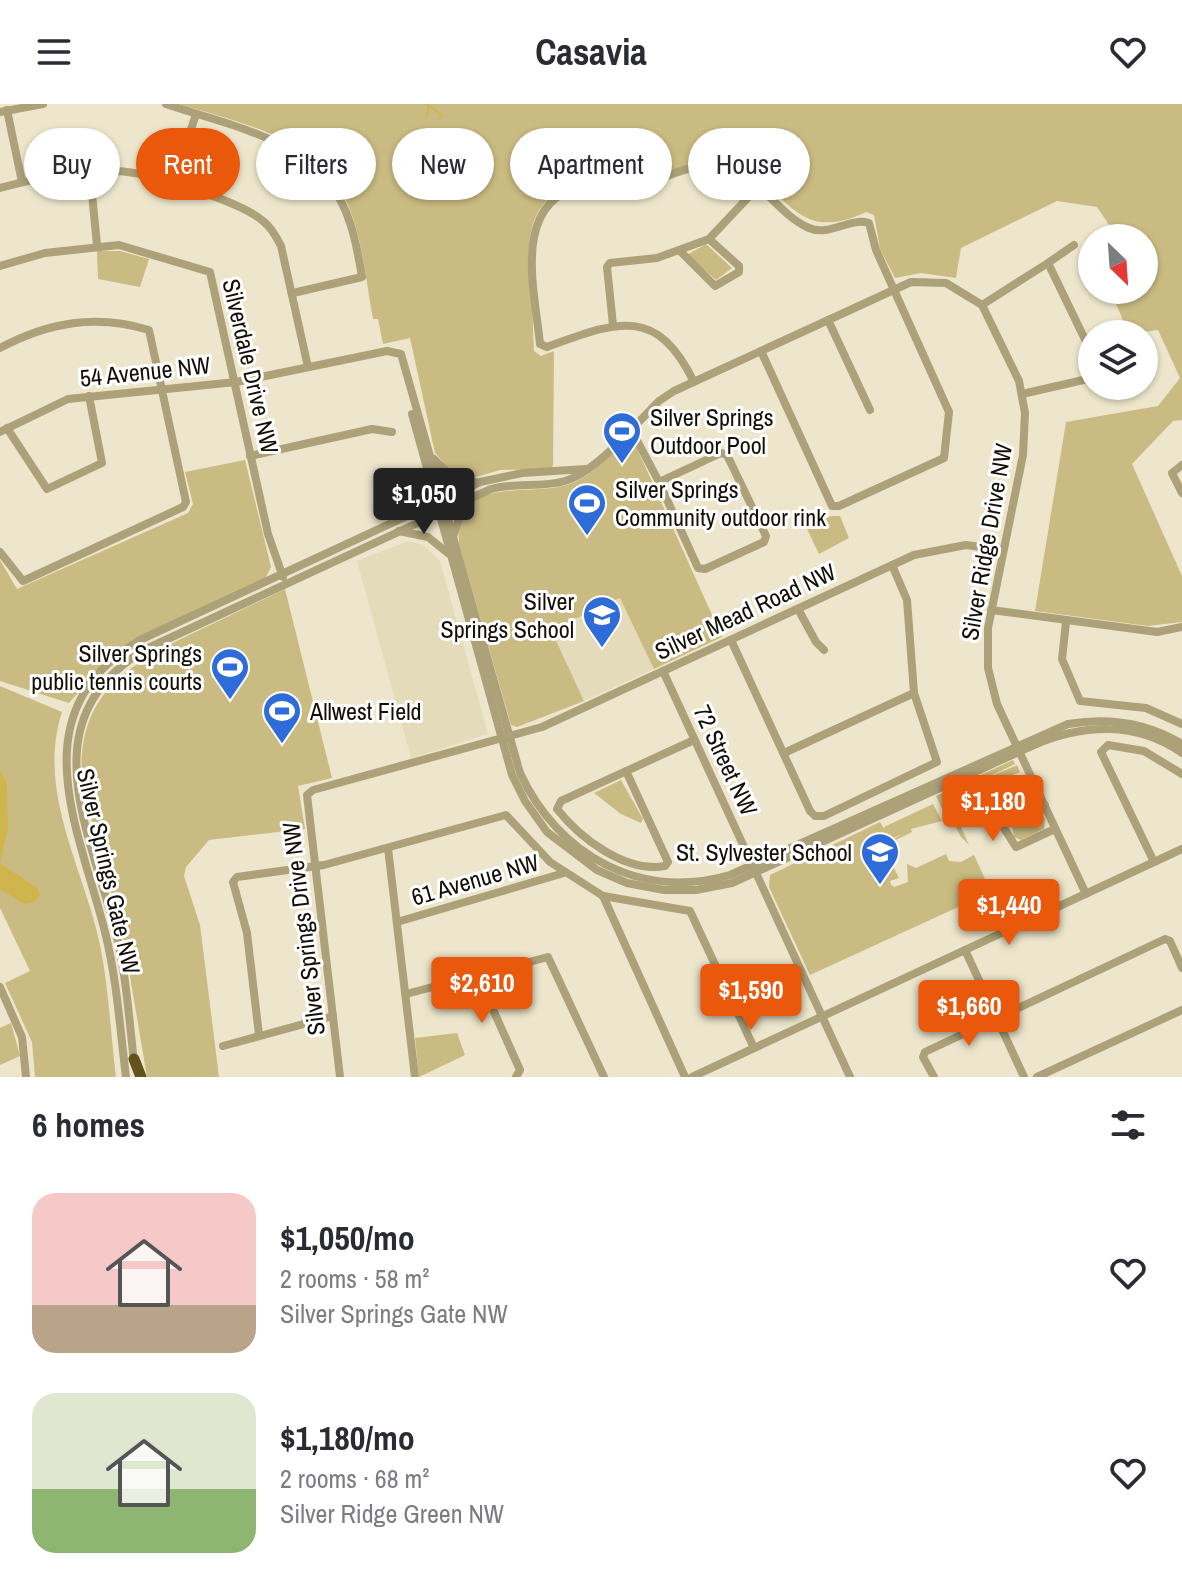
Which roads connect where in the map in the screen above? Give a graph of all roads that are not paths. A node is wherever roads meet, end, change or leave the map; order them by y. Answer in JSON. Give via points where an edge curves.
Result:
{"nodes":[{"id":1,"x":43,"y":104,"type":"edge"},
{"id":2,"x":166,"y":104,"type":"edge"},
{"id":3,"x":3,"y":111,"type":"edge"},
{"id":4,"x":196,"y":114,"type":"junction"},
{"id":5,"x":191,"y":128,"type":"edge"},
{"id":6,"x":688,"y":169,"type":"edge"},
{"id":7,"x":22,"y":182,"type":"joint"},
{"id":8,"x":0,"y":188,"type":"edge"},
{"id":9,"x":93,"y":200,"type":"edge"},
{"id":10,"x":222,"y":200,"type":"edge"},
{"id":11,"x":746,"y":200,"type":"edge"},
{"id":12,"x":774,"y":200,"type":"edge"},
{"id":13,"x":709,"y":239,"type":"junction"},
{"id":14,"x":97,"y":245,"type":"junction"},
{"id":15,"x":1074,"y":245,"type":"dead end"},
{"id":16,"x":680,"y":251,"type":"junction"},
{"id":17,"x":1048,"y":263,"type":"junction"},
{"id":18,"x":0,"y":266,"type":"edge"},
{"id":19,"x":895,"y":289,"type":"junction"},
{"id":20,"x":293,"y":293,"type":"junction"},
{"id":21,"x":982,"y":305,"type":"junction"},
{"id":22,"x":828,"y":320,"type":"junction"},
{"id":23,"x":613,"y":325,"type":"junction"},
{"id":24,"x":1078,"y":325,"type":"edge"},
{"id":25,"x":0,"y":348,"type":"edge"},
{"id":26,"x":761,"y":351,"type":"junction"},
{"id":27,"x":395,"y":352,"type":"junction"},
{"id":28,"x":308,"y":367,"type":"junction"},
{"id":29,"x":1078,"y":381,"type":"edge"},
{"id":30,"x":236,"y":382,"type":"junction"},
{"id":31,"x":694,"y":382,"type":"junction"},
{"id":32,"x":161,"y":389,"type":"junction"},
{"id":33,"x":1022,"y":394,"type":"junction"},
{"id":34,"x":89,"y":396,"type":"junction"},
{"id":35,"x":870,"y":410,"type":"dead end"},
{"id":36,"x":631,"y":429,"type":"junction"},
{"id":37,"x":4,"y":430,"type":"edge"},
{"id":38,"x":392,"y":432,"type":"dead end"},
{"id":39,"x":430,"y":455,"type":"junction"},
{"id":40,"x":250,"y":456,"type":"junction"},
{"id":41,"x":1182,"y":465,"type":"edge"},
{"id":42,"x":586,"y":469,"type":"junction"},
{"id":43,"x":426,"y":470,"type":"junction"},
{"id":44,"x":480,"y":482,"type":"junction"},
{"id":45,"x":659,"y":482,"type":"junction"},
{"id":46,"x":1182,"y":493,"type":"edge"},
{"id":47,"x":472,"y":497,"type":"junction"},
{"id":48,"x":440,"y":506,"type":"junction"},
{"id":49,"x":408,"y":515,"type":"junction"},
{"id":50,"x":398,"y":531,"type":"junction"},
{"id":51,"x":453,"y":538,"type":"junction"},
{"id":52,"x":1003,"y":550,"type":"junction"},
{"id":53,"x":0,"y":552,"type":"edge"},
{"id":54,"x":449,"y":554,"type":"junction"},
{"id":55,"x":892,"y":565,"type":"junction"},
{"id":56,"x":281,"y":573,"type":"junction"},
{"id":57,"x":286,"y":583,"type":"junction"},
{"id":58,"x":798,"y":609,"type":"junction"},
{"id":59,"x":991,"y":610,"type":"junction"},
{"id":60,"x":1066,"y":622,"type":"junction"},
{"id":61,"x":1182,"y":627,"type":"edge"},
{"id":62,"x":731,"y":640,"type":"junction"},
{"id":63,"x":824,"y":650,"type":"dead end"},
{"id":64,"x":663,"y":671,"type":"junction"},
{"id":65,"x":914,"y":693,"type":"junction"},
{"id":66,"x":1182,"y":724,"type":"edge"},
{"id":67,"x":505,"y":738,"type":"junction"},
{"id":68,"x":694,"y":740,"type":"junction"},
{"id":69,"x":1182,"y":744,"type":"edge"},
{"id":70,"x":1019,"y":748,"type":"junction"},
{"id":71,"x":784,"y":753,"type":"junction"},
{"id":72,"x":1182,"y":753,"type":"edge"},
{"id":73,"x":626,"y":771,"type":"junction"},
{"id":74,"x":1182,"y":774,"type":"edge"},
{"id":75,"x":1045,"y":805,"type":"junction"},
{"id":76,"x":1055,"y":829,"type":"junction"},
{"id":77,"x":388,"y":848,"type":"junction"},
{"id":78,"x":1182,"y":849,"type":"edge"},
{"id":79,"x":1154,"y":862,"type":"junction"},
{"id":80,"x":315,"y":867,"type":"junction"},
{"id":81,"x":756,"y":870,"type":"junction"},
{"id":82,"x":564,"y":873,"type":"junction"},
{"id":83,"x":1086,"y":894,"type":"junction"},
{"id":84,"x":603,"y":896,"type":"junction"},
{"id":85,"x":397,"y":922,"type":"junction"},
{"id":86,"x":965,"y":950,"type":"junction"},
{"id":87,"x":1182,"y":968,"type":"edge"},
{"id":88,"x":478,"y":976,"type":"junction"},
{"id":89,"x":1,"y":991,"type":"edge"},
{"id":90,"x":406,"y":994,"type":"junction"},
{"id":91,"x":1182,"y":1010,"type":"edge"},
{"id":92,"x":333,"y":1016,"type":"junction"},
{"id":93,"x":822,"y":1016,"type":"junction"},
{"id":94,"x":998,"y":1018,"type":"junction"},
{"id":95,"x":259,"y":1035,"type":"junction"},
{"id":96,"x":223,"y":1046,"type":"dead end"},
{"id":97,"x":754,"y":1048,"type":"junction"},
{"id":98,"x":134,"y":1059,"type":"joint"},
{"id":99,"x":26,"y":1077,"type":"edge"},
{"id":100,"x":126,"y":1077,"type":"edge"},
{"id":101,"x":138,"y":1077,"type":"edge"},
{"id":102,"x":340,"y":1077,"type":"edge"},
{"id":103,"x":415,"y":1077,"type":"edge"},
{"id":104,"x":516,"y":1077,"type":"edge"},
{"id":105,"x":604,"y":1077,"type":"edge"},
{"id":106,"x":685,"y":1077,"type":"edge"},
{"id":107,"x":692,"y":1077,"type":"edge"},
{"id":108,"x":850,"y":1077,"type":"edge"},
{"id":109,"x":934,"y":1077,"type":"edge"},
{"id":110,"x":1024,"y":1077,"type":"edge"},
{"id":111,"x":1037,"y":1077,"type":"edge"}],
"edges":[{"from":1,"to":3,"type":"street"},
{"from":2,"to":4,"type":"street"},
{"from":3,"to":7,"type":"street"},
{"from":4,"to":5,"type":"street"},
{"from":4,"to":20,"type":"street","via":[[300,154],[326,178],[344,207],[362,277]]},
{"from":6,"to":23,"type":"street","via":[[628,187],[581,186],[551,203],[534,229],[531,253],[540,344],[547,347]]},
{"from":7,"to":8,"type":"street"},
{"from":9,"to":14,"type":"street"},
{"from":10,"to":20,"type":"street","via":[[263,220],[281,246]]},
{"from":11,"to":13,"type":"street"},
{"from":12,"to":19,"type":"street","via":[[810,229],[869,223]]},
{"from":13,"to":16,"type":"street"},
{"from":13,"to":16,"type":"street","via":[[739,266],[739,272],[715,286]]},
{"from":14,"to":18,"type":"street","name":"Silverdale Drive NW"},
{"from":14,"to":30,"type":"street","name":"Silverdale Drive NW","via":[[119,245],[210,272]]},
{"from":15,"to":17,"type":"street"},
{"from":16,"to":23,"type":"street","via":[[610,263]]},
{"from":17,"to":21,"type":"street"},
{"from":17,"to":24,"type":"street"},
{"from":19,"to":21,"type":"street","via":[[911,282],[946,283]]},
{"from":19,"to":22,"type":"street"},
{"from":19,"to":26,"type":"street","via":[[949,412],[944,458],[832,506]]},
{"from":20,"to":28,"type":"street"},
{"from":21,"to":33,"type":"street","name":"Silver Ridge Drive NW"},
{"from":22,"to":26,"type":"street"},
{"from":22,"to":35,"type":"street"},
{"from":23,"to":31,"type":"street","via":[[631,325],[663,338],[682,358]]},
{"from":25,"to":32,"type":"street","via":[[38,330],[73,322],[128,324],[149,330]]},
{"from":26,"to":31,"type":"street"},
{"from":27,"to":28,"type":"street","name":"54 Avenue NW"},
{"from":27,"to":39,"type":"street","via":[[405,362]]},
{"from":27,"to":43,"type":"street"},
{"from":28,"to":30,"type":"street","name":"54 Avenue NW"},
{"from":29,"to":33,"type":"street"},
{"from":30,"to":32,"type":"street","name":"54 Avenue NW"},
{"from":30,"to":40,"type":"street","name":"Silverdale Drive NW"},
{"from":31,"to":36,"type":"street","via":[[659,401]]},
{"from":32,"to":34,"type":"street","name":"54 Avenue NW"},
{"from":32,"to":53,"type":"street","via":[[183,507],[23,581]]},
{"from":33,"to":52,"type":"street","name":"Silver Ridge Drive NW","via":[[1023,455]]},
{"from":34,"to":37,"type":"street","name":"54 Avenue NW","via":[[47,407]]},
{"from":34,"to":37,"type":"street","via":[[102,463],[47,489]]},
{"from":36,"to":42,"type":"street"},
{"from":36,"to":45,"type":"street"},
{"from":38,"to":40,"type":"street","via":[[372,429]]},
{"from":39,"to":44,"type":"street","via":[[453,478]]},
{"from":39,"to":48,"type":"street"},
{"from":40,"to":56,"type":"street","name":"Silverdale Drive NW"},
{"from":41,"to":46,"type":"street","via":[[1172,473]]},
{"from":42,"to":44,"type":"street","name":"Silver Springs Gate NW","via":[[512,474]]},
{"from":42,"to":47,"type":"street","name":"Silver Springs Gate NW","via":[[562,482],[507,484]]},
{"from":43,"to":48,"type":"street"},
{"from":43,"to":49,"type":"street","via":[[420,498]]},
{"from":44,"to":48,"type":"street","name":"Silver Springs Gate NW"},
{"from":45,"to":45,"type":"street","via":[[698,568],[764,542],[766,536],[727,455],[721,453]]},
{"from":47,"to":48,"type":"street","name":"Silver Springs Gate NW"},
{"from":47,"to":51,"type":"street"},
{"from":48,"to":49,"type":"street","name":"Silver Springs Gate NW"},
{"from":48,"to":50,"type":"street","name":"Silver Springs Gate NW"},
{"from":48,"to":51,"type":"street"},
{"from":48,"to":54,"type":"street"},
{"from":49,"to":56,"type":"street","name":"Silver Springs Gate NW"},
{"from":50,"to":54,"type":"street","via":[[428,537]]},
{"from":50,"to":57,"type":"street","name":"Silver Springs Gate NW"},
{"from":51,"to":67,"type":"street"},
{"from":52,"to":55,"type":"street","name":"Silver Mead Road NW","via":[[941,548]]},
{"from":52,"to":59,"type":"street","name":"Silver Ridge Drive NW"},
{"from":54,"to":67,"type":"street"},
{"from":55,"to":58,"type":"street","name":"Silver Mead Road NW"},
{"from":55,"to":65,"type":"street","via":[[907,600]]},
{"from":56,"to":57,"type":"street","name":"Silverdale Drive NW"},
{"from":56,"to":100,"type":"street","name":"Silver Springs Gate NW","via":[[125,649],[97,674],[70,721],[64,775],[111,961]]},
{"from":57,"to":98,"type":"street","name":"Silver Springs Gate NW","via":[[123,663],[96,691],[80,727],[75,778],[116,932]]},
{"from":58,"to":62,"type":"street","name":"Silver Mead Road NW"},
{"from":58,"to":63,"type":"street"},
{"from":59,"to":60,"type":"street"},
{"from":59,"to":70,"type":"street","name":"Silver Ridge Drive NW","via":[[986,649],[991,688]]},
{"from":60,"to":61,"type":"street","via":[[1157,632]]},
{"from":60,"to":66,"type":"street","via":[[1062,659],[1080,701],[1146,708]]},
{"from":62,"to":64,"type":"street","name":"Silver Mead Road NW"},
{"from":62,"to":71,"type":"street"},
{"from":64,"to":67,"type":"street","name":"Silver Mead Road NW","via":[[542,727]]},
{"from":64,"to":68,"type":"street","name":"72 Street NW"},
{"from":65,"to":71,"type":"street"},
{"from":65,"to":71,"type":"street","via":[[937,762],[824,816],[810,811]]},
{"from":67,"to":80,"type":"street","name":"Silver Springs Drive NW","via":[[313,790],[307,795]]},
{"from":67,"to":81,"type":"street","via":[[539,810],[563,838],[601,864],[638,878],[679,883]]},
{"from":68,"to":73,"type":"street"},
{"from":68,"to":81,"type":"street","name":"72 Street NW"},
{"from":69,"to":70,"type":"street","via":[[1144,726],[1103,720],[1068,724]]},
{"from":70,"to":72,"type":"street","via":[[1061,734],[1107,728],[1156,738]]},
{"from":70,"to":75,"type":"street","name":"Silver Ridge Drive NW"},
{"from":70,"to":81,"type":"street"},
{"from":73,"to":73,"type":"street","via":[[561,801],[557,809],[607,852],[639,864],[665,866],[668,862]]},
{"from":74,"to":79,"type":"street","via":[[1132,748],[1108,745],[1101,752]]},
{"from":75,"to":76,"type":"street","name":"Silver Ridge Drive NW"},
{"from":75,"to":76,"type":"street","via":[[1006,822],[1004,828],[1016,847]]},
{"from":76,"to":83,"type":"street","name":"Silver Ridge Drive NW"},
{"from":77,"to":80,"type":"street"},
{"from":77,"to":82,"type":"street","via":[[506,815]]},
{"from":77,"to":85,"type":"street"},
{"from":78,"to":79,"type":"street"},
{"from":79,"to":83,"type":"street"},
{"from":80,"to":92,"type":"street","name":"Silver Springs Drive NW"},
{"from":80,"to":95,"type":"street","via":[[237,877],[233,882],[247,933]]},
{"from":81,"to":93,"type":"street","name":"72 Street NW"},
{"from":82,"to":84,"type":"street"},
{"from":82,"to":85,"type":"street","name":"61 Avenue NW"},
{"from":83,"to":86,"type":"street"},
{"from":84,"to":97,"type":"street","via":[[690,911]]},
{"from":84,"to":106,"type":"street"},
{"from":85,"to":90,"type":"street"},
{"from":86,"to":93,"type":"street"},
{"from":86,"to":94,"type":"street"},
{"from":87,"to":94,"type":"street","via":[[1165,939]]},
{"from":88,"to":90,"type":"street"},
{"from":88,"to":104,"type":"street","via":[[520,1070]]},
{"from":88,"to":105,"type":"street","via":[[548,957]]},
{"from":89,"to":99,"type":"street","via":[[22,1037]]},
{"from":90,"to":103,"type":"street"},
{"from":91,"to":111,"type":"street"},
{"from":92,"to":95,"type":"street"},
{"from":92,"to":102,"type":"street","name":"Silver Springs Drive NW"},
{"from":93,"to":97,"type":"street"},
{"from":93,"to":108,"type":"street","name":"72 Street NW"},
{"from":94,"to":109,"type":"street","via":[[925,1052]]},
{"from":94,"to":110,"type":"street"},
{"from":95,"to":96,"type":"street"},
{"from":97,"to":107,"type":"street"},
{"from":98,"to":101,"type":"highway"}]}
